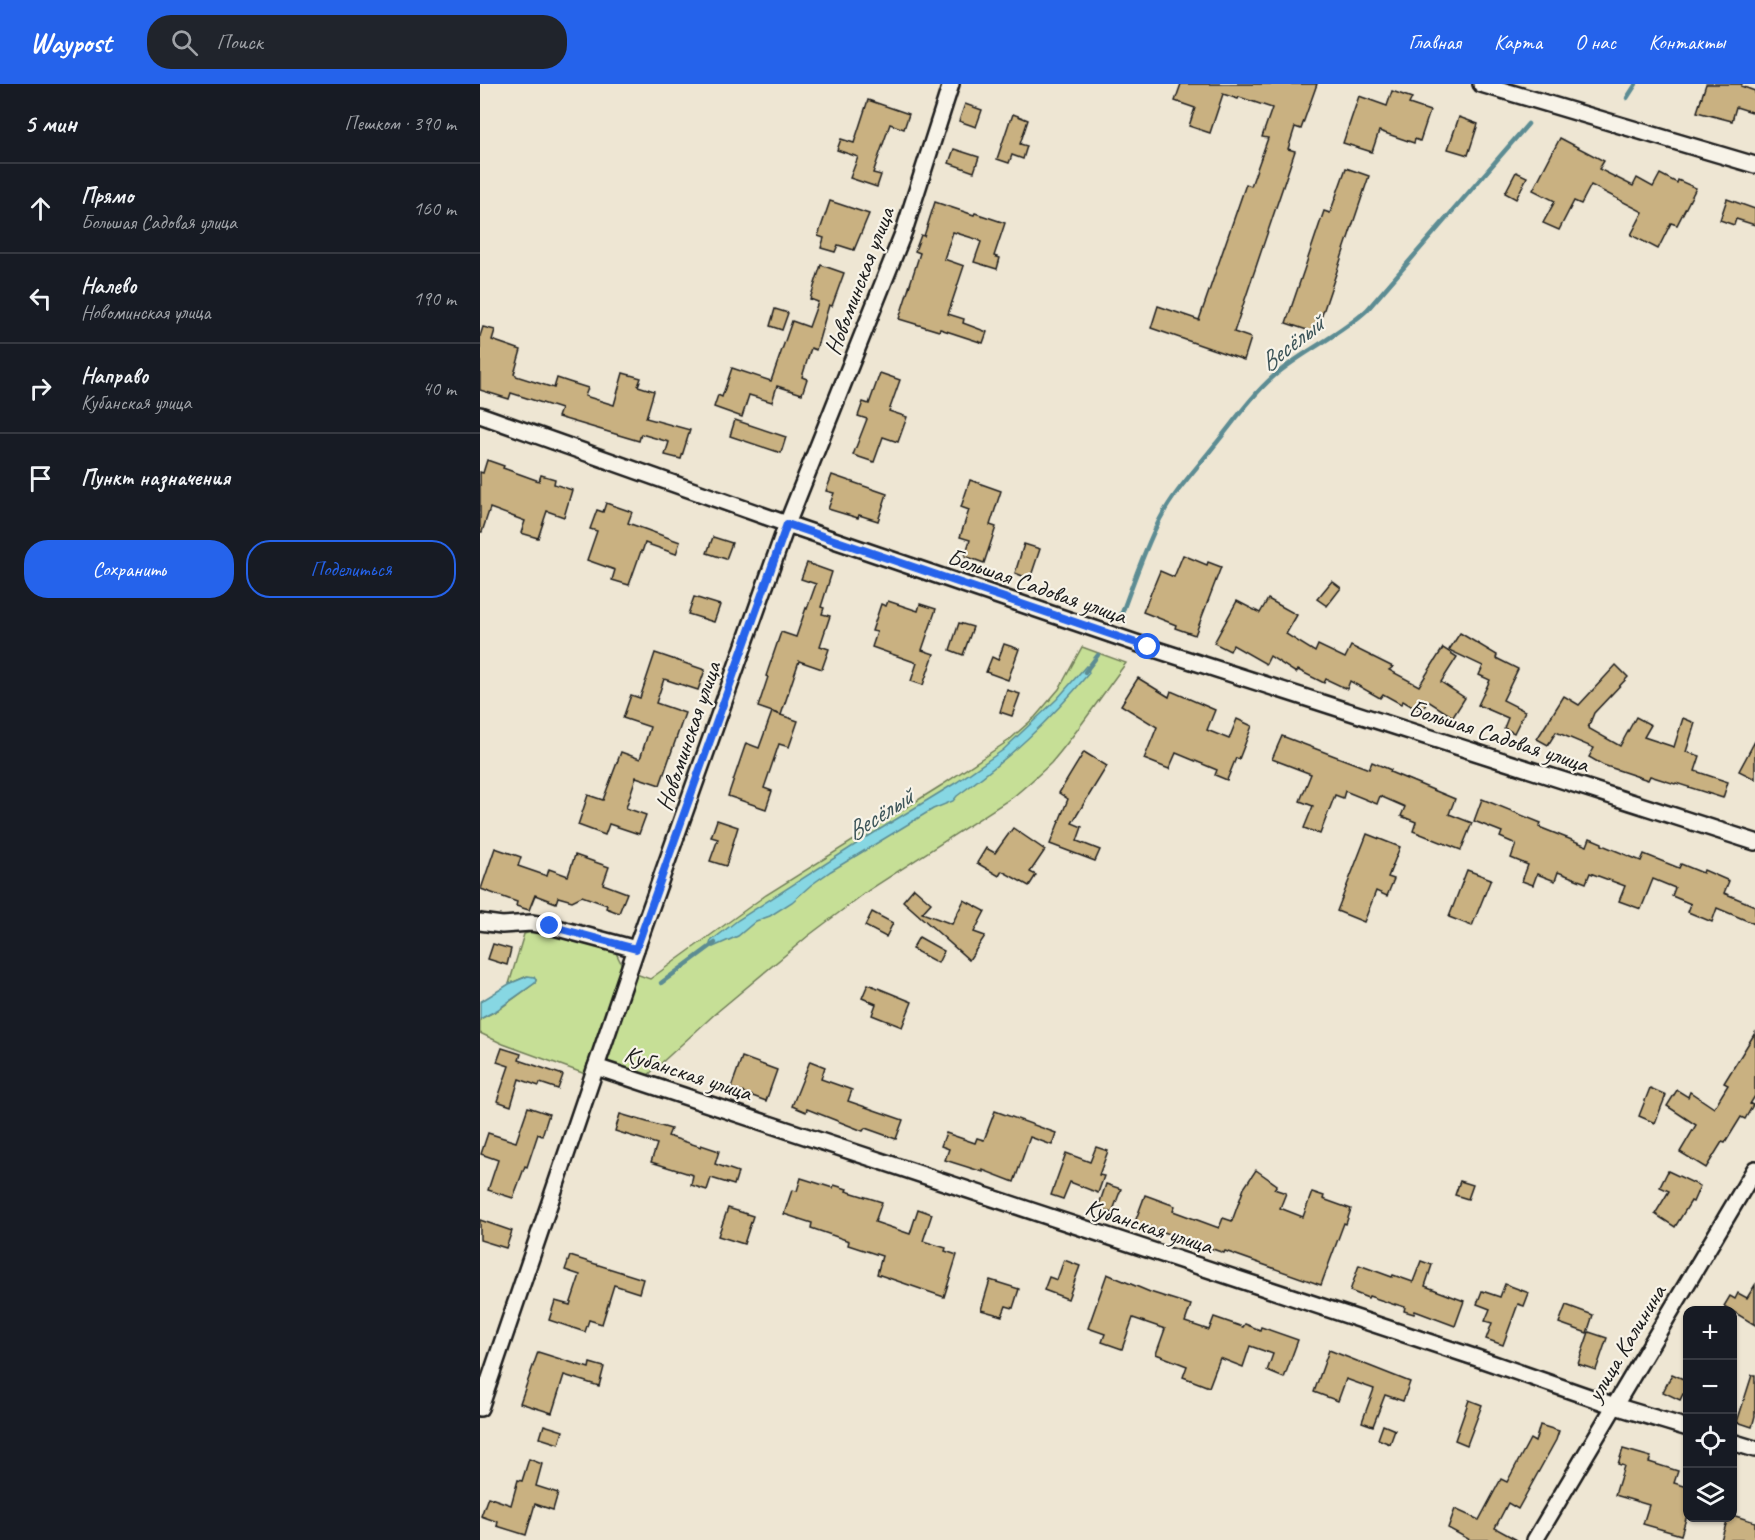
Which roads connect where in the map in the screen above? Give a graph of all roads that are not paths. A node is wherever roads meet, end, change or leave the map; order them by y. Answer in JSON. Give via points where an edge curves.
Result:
{"nodes":[{"id":1,"x":951,"y":84,"type":"edge"},
{"id":2,"x":1481,"y":84,"type":"edge"},
{"id":3,"x":1755,"y":165,"type":"edge"},
{"id":4,"x":480,"y":415,"type":"edge"},
{"id":5,"x":787,"y":524,"type":"junction"},
{"id":6,"x":1755,"y":842,"type":"edge"},
{"id":7,"x":480,"y":922,"type":"edge"},
{"id":8,"x":636,"y":949,"type":"junction"},
{"id":9,"x":596,"y":1067,"type":"junction"},
{"id":10,"x":1755,"y":1168,"type":"edge"},
{"id":11,"x":1615,"y":1406,"type":"junction"},
{"id":12,"x":480,"y":1408,"type":"edge"},
{"id":13,"x":1683,"y":1426,"type":"edge"},
{"id":14,"x":1737,"y":1444,"type":"edge"},
{"id":15,"x":1755,"y":1449,"type":"edge"},
{"id":16,"x":1535,"y":1540,"type":"edge"}],
"edges":[{"from":1,"to":5,"type":"street","name":"Новоминская улица","via":[[904,231]]},
{"from":2,"to":3,"type":"street"},
{"from":4,"to":5,"type":"street","name":"Большая Садовая улица"},
{"from":5,"to":6,"type":"street","name":"Большая Садовая улица","via":[[1148,647]]},
{"from":5,"to":8,"type":"street","name":"Новоминская улица"},
{"from":7,"to":8,"type":"street","via":[[550,926]]},
{"from":8,"to":9,"type":"street","name":"Новоминская улица"},
{"from":9,"to":11,"type":"street","name":"Кубанская улица"},
{"from":9,"to":12,"type":"street","name":"Новоминская улица"},
{"from":10,"to":11,"type":"street","name":"улица Калинина"},
{"from":11,"to":13,"type":"street","name":"Кубанская улица"},
{"from":11,"to":16,"type":"street","name":"улица Калинина"},
{"from":14,"to":15,"type":"street"}]}
